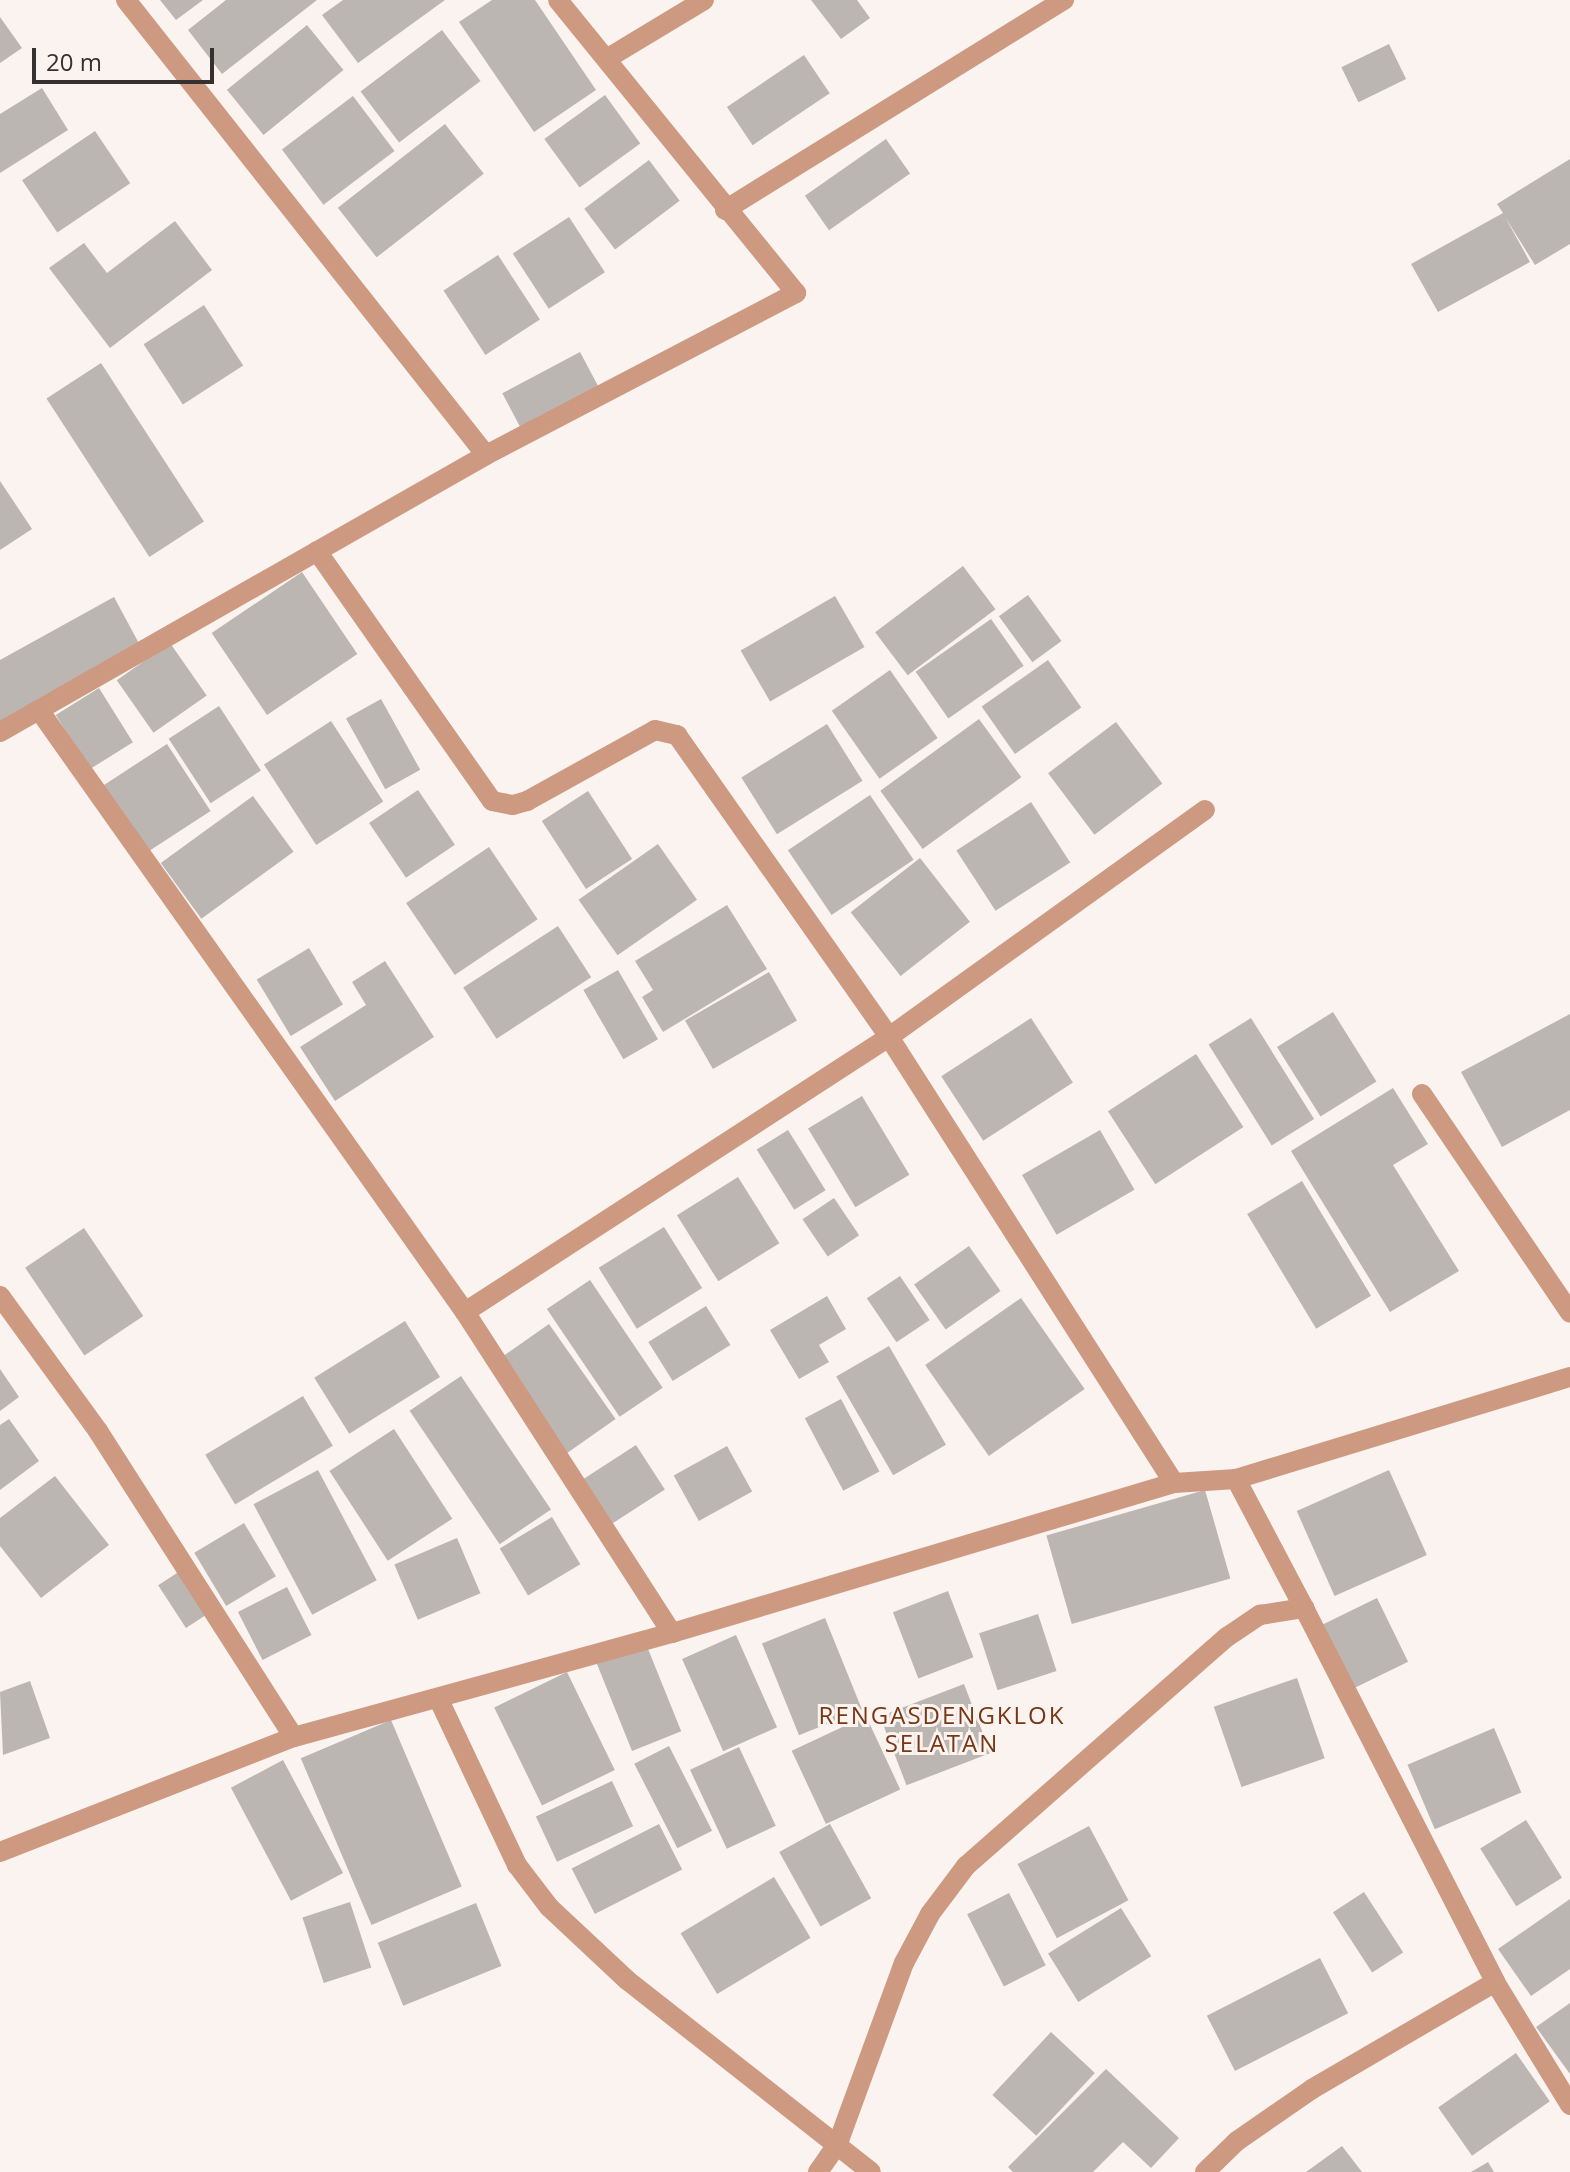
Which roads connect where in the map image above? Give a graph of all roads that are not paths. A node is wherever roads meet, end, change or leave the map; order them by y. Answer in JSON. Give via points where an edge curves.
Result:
{"nodes":[{"id":1,"x":126,"y":0,"type":"edge"},
{"id":2,"x":558,"y":0,"type":"edge"},
{"id":3,"x":704,"y":0,"type":"edge"},
{"id":4,"x":1064,"y":0,"type":"edge"},
{"id":5,"x":608,"y":58,"type":"junction"},
{"id":6,"x":725,"y":210,"type":"junction"},
{"id":7,"x":486,"y":455,"type":"junction"},
{"id":8,"x":317,"y":551,"type":"junction"},
{"id":9,"x":39,"y":710,"type":"junction"},
{"id":10,"x":0,"y":732,"type":"edge"},
{"id":11,"x":1205,"y":810,"type":"dead end"},
{"id":12,"x":889,"y":1037,"type":"junction"},
{"id":13,"x":1422,"y":1094,"type":"dead end"},
{"id":14,"x":0,"y":1296,"type":"edge"},
{"id":15,"x":465,"y":1312,"type":"junction"},
{"id":16,"x":1570,"y":1313,"type":"edge"},
{"id":17,"x":1570,"y":1377,"type":"edge"},
{"id":18,"x":1236,"y":1479,"type":"junction"},
{"id":19,"x":1174,"y":1483,"type":"junction"},
{"id":20,"x":1304,"y":1608,"type":"junction"},
{"id":21,"x":672,"y":1633,"type":"junction"},
{"id":22,"x":439,"y":1700,"type":"junction"},
{"id":23,"x":294,"y":1737,"type":"junction"},
{"id":24,"x":0,"y":1852,"type":"edge"},
{"id":25,"x":1495,"y":1982,"type":"junction"},
{"id":26,"x":1570,"y":2105,"type":"edge"},
{"id":27,"x":838,"y":2143,"type":"junction"},
{"id":28,"x":818,"y":2172,"type":"edge"},
{"id":29,"x":871,"y":2172,"type":"edge"},
{"id":30,"x":1205,"y":2172,"type":"edge"}],
"edges":[{"from":1,"to":7,"type":"street"},
{"from":2,"to":5,"type":"street"},
{"from":3,"to":5,"type":"street"},
{"from":4,"to":6,"type":"street"},
{"from":5,"to":6,"type":"street"},
{"from":6,"to":7,"type":"street","via":[[796,293]]},
{"from":7,"to":8,"type":"street"},
{"from":8,"to":9,"type":"street"},
{"from":8,"to":12,"type":"street","via":[[492,801],[527,801],[655,730],[672,731]]},
{"from":9,"to":10,"type":"street"},
{"from":9,"to":15,"type":"street"},
{"from":11,"to":12,"type":"street"},
{"from":12,"to":15,"type":"street"},
{"from":12,"to":19,"type":"street"},
{"from":13,"to":16,"type":"street"},
{"from":14,"to":23,"type":"street","via":[[98,1431]]},
{"from":15,"to":21,"type":"street"},
{"from":17,"to":18,"type":"street"},
{"from":18,"to":19,"type":"street"},
{"from":18,"to":20,"type":"street"},
{"from":19,"to":21,"type":"street"},
{"from":20,"to":25,"type":"street"},
{"from":20,"to":27,"type":"street","via":[[1260,1615],[1227,1637],[966,1866],[930,1914],[904,1963]]},
{"from":21,"to":22,"type":"street"},
{"from":22,"to":23,"type":"street"},
{"from":22,"to":27,"type":"street","via":[[517,1865],[549,1907],[627,1980]]},
{"from":23,"to":24,"type":"street"},
{"from":25,"to":26,"type":"street"},
{"from":25,"to":30,"type":"street","via":[[1312,2089],[1237,2141]]},
{"from":27,"to":28,"type":"street"},
{"from":27,"to":29,"type":"street"}]}
